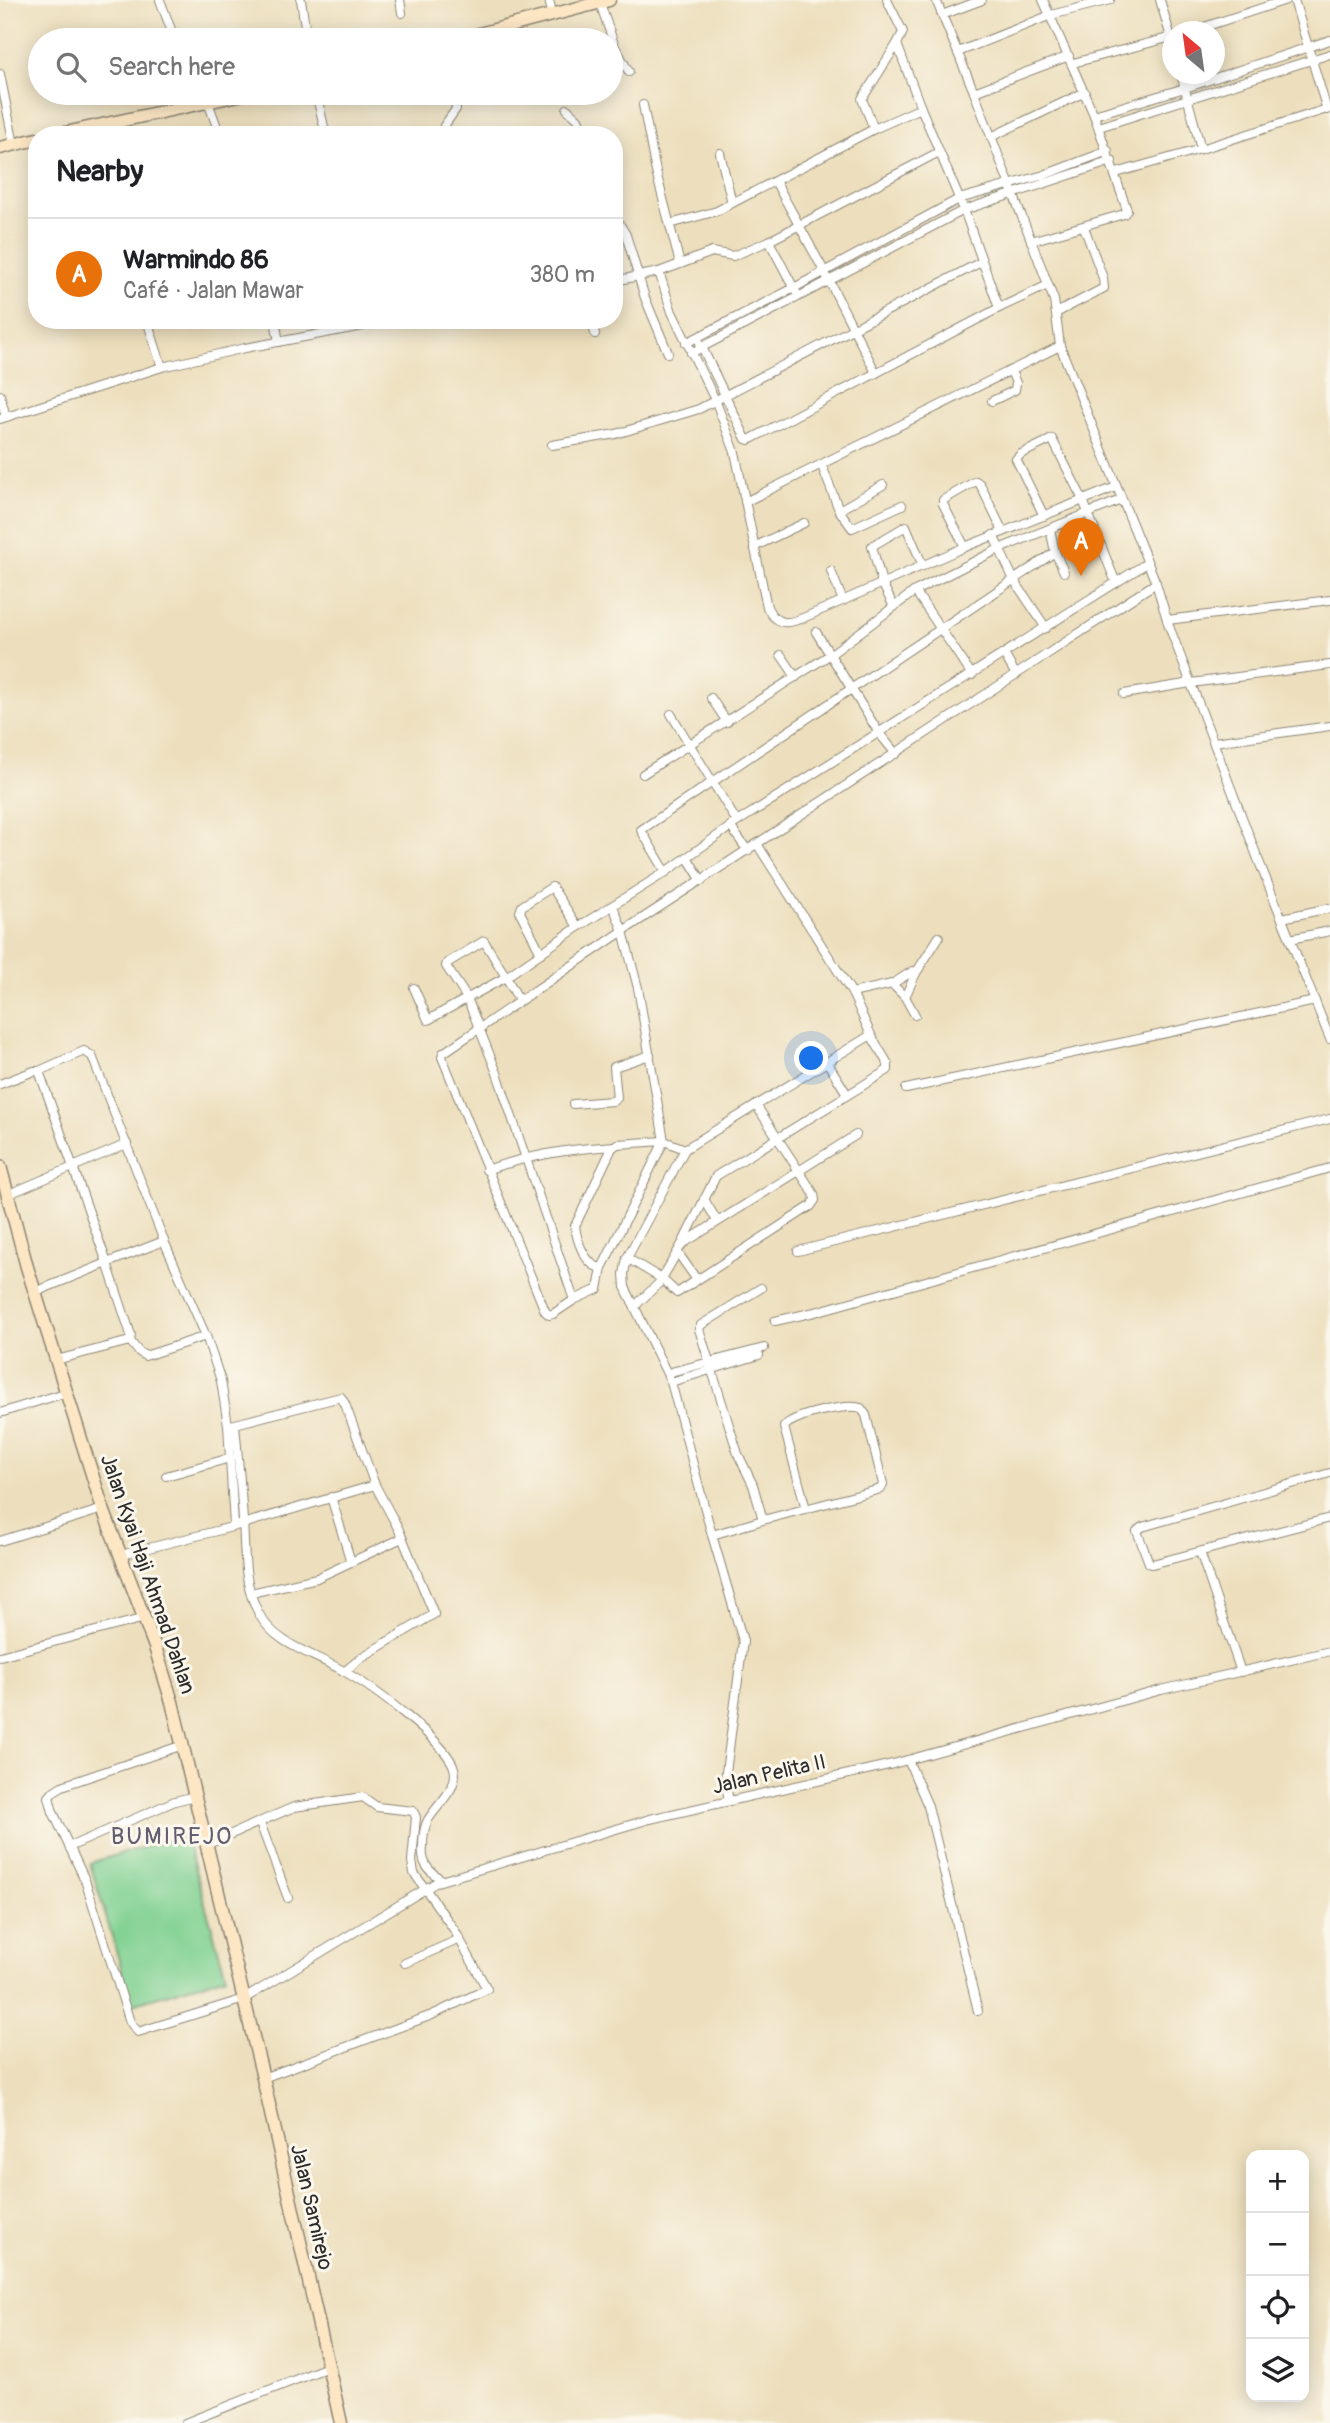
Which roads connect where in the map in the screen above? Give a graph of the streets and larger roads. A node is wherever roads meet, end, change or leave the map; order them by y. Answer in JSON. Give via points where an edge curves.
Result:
{"nodes":[{"id":1,"x":160,"y":0,"type":"edge"},
{"id":2,"x":301,"y":0,"type":"edge"},
{"id":3,"x":400,"y":0,"type":"edge"},
{"id":4,"x":887,"y":0,"type":"edge"},
{"id":5,"x":936,"y":0,"type":"edge"},
{"id":6,"x":982,"y":0,"type":"edge"},
{"id":7,"x":1043,"y":0,"type":"edge"},
{"id":8,"x":1110,"y":0,"type":"edge"},
{"id":9,"x":1160,"y":0,"type":"edge"},
{"id":10,"x":1286,"y":0,"type":"edge"},
{"id":11,"x":1294,"y":0,"type":"edge"},
{"id":12,"x":605,"y":1,"type":"edge"},
{"id":13,"x":551,"y":7,"type":"edge"},
{"id":14,"x":402,"y":13,"type":"dead end"},
{"id":15,"x":942,"y":15,"type":"junction"},
{"id":16,"x":1051,"y":15,"type":"junction"},
{"id":17,"x":1167,"y":21,"type":"edge"},
{"id":18,"x":1222,"y":21,"type":"edge"},
{"id":19,"x":170,"y":28,"type":"edge"},
{"id":20,"x":305,"y":28,"type":"edge"},
{"id":21,"x":498,"y":28,"type":"edge"},
{"id":22,"x":611,"y":28,"type":"edge"},
{"id":23,"x":1162,"y":40,"type":"edge"},
{"id":24,"x":1330,"y":40,"type":"edge"},
{"id":25,"x":897,"y":44,"type":"junction"},
{"id":26,"x":1309,"y":48,"type":"junction"},
{"id":27,"x":958,"y":52,"type":"junction"},
{"id":28,"x":1330,"y":54,"type":"edge"},
{"id":29,"x":1071,"y":60,"type":"junction"},
{"id":30,"x":1313,"y":60,"type":"junction"},
{"id":31,"x":623,"y":61,"type":"edge"},
{"id":32,"x":629,"y":72,"type":"dead end"},
{"id":33,"x":0,"y":75,"type":"edge"},
{"id":34,"x":1184,"y":84,"type":"edge"},
{"id":35,"x":1185,"y":88,"type":"junction"},
{"id":36,"x":974,"y":92,"type":"junction"},
{"id":37,"x":1085,"y":92,"type":"junction"},
{"id":38,"x":1188,"y":99,"type":"junction"},
{"id":39,"x":170,"y":105,"type":"edge"},
{"id":40,"x":209,"y":105,"type":"edge"},
{"id":41,"x":319,"y":105,"type":"edge"},
{"id":42,"x":456,"y":105,"type":"edge"},
{"id":43,"x":643,"y":105,"type":"dead end"},
{"id":44,"x":921,"y":108,"type":"junction"},
{"id":45,"x":567,"y":109,"type":"dead end"},
{"id":46,"x":1328,"y":109,"type":"edge"},
{"id":47,"x":1094,"y":115,"type":"junction"},
{"id":48,"x":101,"y":126,"type":"edge"},
{"id":49,"x":217,"y":126,"type":"edge"},
{"id":50,"x":324,"y":126,"type":"edge"},
{"id":51,"x":444,"y":126,"type":"edge"},
{"id":52,"x":581,"y":126,"type":"edge"},
{"id":53,"x":1099,"y":127,"type":"junction"},
{"id":54,"x":874,"y":129,"type":"junction"},
{"id":55,"x":991,"y":137,"type":"junction"},
{"id":56,"x":28,"y":141,"type":"edge"},
{"id":57,"x":14,"y":145,"type":"junction"},
{"id":58,"x":0,"y":148,"type":"edge"},
{"id":59,"x":1201,"y":149,"type":"junction"},
{"id":60,"x":1108,"y":151,"type":"junction"},
{"id":61,"x":939,"y":152,"type":"junction"},
{"id":62,"x":720,"y":153,"type":"dead end"},
{"id":63,"x":1112,"y":161,"type":"junction"},
{"id":64,"x":1116,"y":173,"type":"junction"},
{"id":65,"x":1045,"y":179,"type":"junction"},
{"id":66,"x":775,"y":181,"type":"junction"},
{"id":67,"x":1009,"y":183,"type":"junction"},
{"id":68,"x":1012,"y":192,"type":"junction"},
{"id":69,"x":959,"y":199,"type":"junction"},
{"id":70,"x":732,"y":203,"type":"junction"},
{"id":71,"x":964,"y":210,"type":"junction"},
{"id":72,"x":799,"y":223,"type":"junction"},
{"id":73,"x":670,"y":224,"type":"junction"},
{"id":74,"x":1084,"y":227,"type":"junction"},
{"id":75,"x":623,"y":230,"type":"edge"},
{"id":76,"x":769,"y":241,"type":"junction"},
{"id":77,"x":1031,"y":241,"type":"junction"},
{"id":78,"x":981,"y":262,"type":"junction"},
{"id":79,"x":680,"y":264,"type":"junction"},
{"id":80,"x":824,"y":271,"type":"junction"},
{"id":81,"x":656,"y":273,"type":"junction"},
{"id":82,"x":640,"y":277,"type":"junction"},
{"id":83,"x":623,"y":280,"type":"edge"},
{"id":84,"x":829,"y":281,"type":"junction"},
{"id":85,"x":1048,"y":285,"type":"junction"},
{"id":86,"x":794,"y":288,"type":"junction"},
{"id":87,"x":799,"y":298,"type":"junction"},
{"id":88,"x":999,"y":308,"type":"junction"},
{"id":89,"x":1056,"y":313,"type":"junction"},
{"id":90,"x":150,"y":329,"type":"edge"},
{"id":91,"x":277,"y":329,"type":"edge"},
{"id":92,"x":339,"y":329,"type":"edge"},
{"id":93,"x":594,"y":329,"type":"edge"},
{"id":94,"x":852,"y":329,"type":"junction"},
{"id":95,"x":595,"y":334,"type":"dead end"},
{"id":96,"x":697,"y":338,"type":"junction"},
{"id":97,"x":279,"y":342,"type":"junction"},
{"id":98,"x":686,"y":343,"type":"junction"},
{"id":99,"x":1060,"y":346,"type":"junction"},
{"id":100,"x":703,"y":348,"type":"junction"},
{"id":101,"x":668,"y":353,"type":"dead end"},
{"id":102,"x":691,"y":353,"type":"junction"},
{"id":103,"x":162,"y":367,"type":"junction"},
{"id":104,"x":1012,"y":371,"type":"junction"},
{"id":105,"x":876,"y":373,"type":"junction"},
{"id":106,"x":0,"y":395,"type":"edge"},
{"id":107,"x":726,"y":397,"type":"junction"},
{"id":108,"x":992,"y":401,"type":"dead end"},
{"id":109,"x":715,"y":403,"type":"junction"},
{"id":110,"x":3,"y":418,"type":"edge"},
{"id":111,"x":552,"y":444,"type":"dead end"},
{"id":112,"x":822,"y":466,"type":"junction"},
{"id":113,"x":883,"y":485,"type":"dead end"},
{"id":114,"x":1116,"y":487,"type":"junction"},
{"id":115,"x":1083,"y":500,"type":"junction"},
{"id":116,"x":1121,"y":500,"type":"junction"},
{"id":117,"x":745,"y":502,"type":"junction"},
{"id":118,"x":902,"y":505,"type":"dead end"},
{"id":119,"x":839,"y":510,"type":"junction"},
{"id":120,"x":1089,"y":513,"type":"junction"},
{"id":121,"x":1044,"y":516,"type":"junction"},
{"id":122,"x":804,"y":523,"type":"dead end"},
{"id":123,"x":1050,"y":529,"type":"junction"},
{"id":124,"x":1003,"y":532,"type":"junction"},
{"id":125,"x":996,"y":542,"type":"junction"},
{"id":126,"x":754,"y":547,"type":"junction"},
{"id":127,"x":965,"y":547,"type":"junction"},
{"id":128,"x":1055,"y":552,"type":"junction"},
{"id":129,"x":1147,"y":563,"type":"junction"},
{"id":130,"x":923,"y":566,"type":"junction"},
{"id":131,"x":831,"y":571,"type":"dead end"},
{"id":132,"x":1063,"y":572,"type":"dead end"},
{"id":133,"x":1014,"y":580,"type":"junction"},
{"id":134,"x":1116,"y":583,"type":"junction"},
{"id":135,"x":1156,"y":583,"type":"junction"},
{"id":136,"x":884,"y":586,"type":"junction"},
{"id":137,"x":915,"y":591,"type":"junction"},
{"id":138,"x":1330,"y":600,"type":"edge"},
{"id":139,"x":843,"y":601,"type":"junction"},
{"id":140,"x":894,"y":607,"type":"junction"},
{"id":141,"x":1167,"y":620,"type":"junction"},
{"id":142,"x":1046,"y":628,"type":"junction"},
{"id":143,"x":940,"y":630,"type":"junction"},
{"id":144,"x":816,"y":632,"type":"dead end"},
{"id":145,"x":831,"y":654,"type":"junction"},
{"id":146,"x":1004,"y":654,"type":"junction"},
{"id":147,"x":781,"y":655,"type":"dead end"},
{"id":148,"x":1330,"y":665,"type":"edge"},
{"id":149,"x":972,"y":675,"type":"junction"},
{"id":150,"x":1016,"y":676,"type":"junction"},
{"id":151,"x":796,"y":677,"type":"junction"},
{"id":152,"x":1191,"y":683,"type":"junction"},
{"id":153,"x":852,"y":690,"type":"junction"},
{"id":154,"x":1124,"y":695,"type":"dead end"},
{"id":155,"x":711,"y":698,"type":"dead end"},
{"id":156,"x":671,"y":714,"type":"dead end"},
{"id":157,"x":727,"y":722,"type":"junction"},
{"id":158,"x":1330,"y":726,"type":"edge"},
{"id":159,"x":879,"y":733,"type":"junction"},
{"id":160,"x":1214,"y":742,"type":"junction"},
{"id":161,"x":690,"y":745,"type":"junction"},
{"id":162,"x":896,"y":754,"type":"junction"},
{"id":163,"x":643,"y":774,"type":"dead end"},
{"id":164,"x":713,"y":782,"type":"junction"},
{"id":165,"x":734,"y":824,"type":"junction"},
{"id":166,"x":757,"y":844,"type":"junction"},
{"id":167,"x":748,"y":851,"type":"junction"},
{"id":168,"x":687,"y":857,"type":"junction"},
{"id":169,"x":666,"y":872,"type":"junction"},
{"id":170,"x":702,"y":881,"type":"junction"},
{"id":171,"x":613,"y":906,"type":"junction"},
{"id":172,"x":1330,"y":908,"type":"edge"},
{"id":173,"x":1282,"y":918,"type":"junction"},
{"id":174,"x":578,"y":927,"type":"junction"},
{"id":175,"x":623,"y":931,"type":"junction"},
{"id":176,"x":1330,"y":931,"type":"edge"},
{"id":177,"x":939,"y":937,"type":"dead end"},
{"id":178,"x":1290,"y":939,"type":"junction"},
{"id":179,"x":541,"y":953,"type":"junction"},
{"id":180,"x":916,"y":973,"type":"junction"},
{"id":181,"x":506,"y":977,"type":"junction"},
{"id":182,"x":892,"y":984,"type":"junction"},
{"id":183,"x":414,"y":988,"type":"dead end"},
{"id":184,"x":852,"y":993,"type":"junction"},
{"id":185,"x":905,"y":997,"type":"junction"},
{"id":186,"x":467,"y":998,"type":"junction"},
{"id":187,"x":519,"y":1000,"type":"junction"},
{"id":188,"x":1315,"y":1001,"type":"junction"},
{"id":189,"x":915,"y":1015,"type":"dead end"},
{"id":190,"x":478,"y":1027,"type":"junction"},
{"id":191,"x":872,"y":1035,"type":"junction"},
{"id":192,"x":1330,"y":1039,"type":"edge"},
{"id":193,"x":650,"y":1055,"type":"junction"},
{"id":194,"x":827,"y":1062,"type":"junction"},
{"id":195,"x":39,"y":1071,"type":"junction"},
{"id":196,"x":0,"y":1084,"type":"edge"},
{"id":197,"x":906,"y":1089,"type":"dead end"},
{"id":198,"x":848,"y":1094,"type":"junction"},
{"id":199,"x":573,"y":1104,"type":"dead end"},
{"id":200,"x":756,"y":1105,"type":"junction"},
{"id":201,"x":1330,"y":1119,"type":"edge"},
{"id":202,"x":856,"y":1135,"type":"dead end"},
{"id":203,"x":776,"y":1138,"type":"junction"},
{"id":204,"x":127,"y":1144,"type":"junction"},
{"id":205,"x":674,"y":1144,"type":"junction"},
{"id":206,"x":614,"y":1146,"type":"junction"},
{"id":207,"x":524,"y":1157,"type":"junction"},
{"id":208,"x":0,"y":1166,"type":"edge"},
{"id":209,"x":72,"y":1168,"type":"junction"},
{"id":210,"x":1330,"y":1168,"type":"edge"},
{"id":211,"x":486,"y":1170,"type":"junction"},
{"id":212,"x":800,"y":1170,"type":"junction"},
{"id":213,"x":13,"y":1192,"type":"junction"},
{"id":214,"x":704,"y":1199,"type":"junction"},
{"id":215,"x":717,"y":1221,"type":"junction"},
{"id":216,"x":164,"y":1241,"type":"junction"},
{"id":217,"x":682,"y":1244,"type":"junction"},
{"id":218,"x":798,"y":1251,"type":"dead end"},
{"id":219,"x":678,"y":1253,"type":"junction"},
{"id":220,"x":627,"y":1258,"type":"junction"},
{"id":221,"x":107,"y":1263,"type":"junction"},
{"id":222,"x":602,"y":1268,"type":"junction"},
{"id":223,"x":662,"y":1279,"type":"junction"},
{"id":224,"x":697,"y":1280,"type":"junction"},
{"id":225,"x":761,"y":1288,"type":"dead end"},
{"id":226,"x":40,"y":1290,"type":"junction"},
{"id":227,"x":574,"y":1300,"type":"junction"},
{"id":228,"x":635,"y":1307,"type":"junction"},
{"id":229,"x":775,"y":1321,"type":"dead end"},
{"id":230,"x":206,"y":1336,"type":"junction"},
{"id":231,"x":130,"y":1341,"type":"junction"},
{"id":232,"x":761,"y":1352,"type":"dead end"},
{"id":233,"x":61,"y":1359,"type":"junction"},
{"id":234,"x":710,"y":1366,"type":"junction"},
{"id":235,"x":667,"y":1373,"type":"junction"},
{"id":236,"x":671,"y":1382,"type":"junction"},
{"id":237,"x":68,"y":1392,"type":"junction"},
{"id":238,"x":0,"y":1413,"type":"edge"},
{"id":239,"x":232,"y":1425,"type":"junction"},
{"id":240,"x":230,"y":1458,"type":"junction"},
{"id":241,"x":1330,"y":1473,"type":"edge"},
{"id":242,"x":166,"y":1476,"type":"dead end"},
{"id":243,"x":375,"y":1485,"type":"junction"},
{"id":244,"x":331,"y":1497,"type":"junction"},
{"id":245,"x":103,"y":1509,"type":"junction"},
{"id":246,"x":806,"y":1509,"type":"junction"},
{"id":247,"x":1330,"y":1518,"type":"edge"},
{"id":248,"x":763,"y":1520,"type":"junction"},
{"id":249,"x":238,"y":1525,"type":"junction"},
{"id":250,"x":712,"y":1535,"type":"junction"},
{"id":251,"x":402,"y":1538,"type":"junction"},
{"id":252,"x":0,"y":1541,"type":"edge"},
{"id":253,"x":1200,"y":1552,"type":"junction"},
{"id":254,"x":128,"y":1553,"type":"junction"},
{"id":255,"x":351,"y":1562,"type":"junction"},
{"id":256,"x":251,"y":1594,"type":"junction"},
{"id":257,"x":145,"y":1618,"type":"junction"},
{"id":258,"x":1330,"y":1651,"type":"edge"},
{"id":259,"x":0,"y":1656,"type":"edge"},
{"id":260,"x":345,"y":1671,"type":"junction"},
{"id":261,"x":1241,"y":1672,"type":"junction"},
{"id":262,"x":183,"y":1745,"type":"junction"},
{"id":263,"x":908,"y":1760,"type":"junction"},
{"id":264,"x":195,"y":1796,"type":"junction"},
{"id":265,"x":729,"y":1801,"type":"junction"},
{"id":266,"x":416,"y":1817,"type":"junction"},
{"id":267,"x":260,"y":1823,"type":"junction"},
{"id":268,"x":426,"y":1823,"type":"junction"},
{"id":269,"x":206,"y":1845,"type":"junction"},
{"id":270,"x":69,"y":1847,"type":"junction"},
{"id":271,"x":433,"y":1884,"type":"junction"},
{"id":272,"x":288,"y":1898,"type":"dead end"},
{"id":273,"x":460,"y":1939,"type":"junction"},
{"id":274,"x":405,"y":1963,"type":"dead end"},
{"id":275,"x":244,"y":1999,"type":"junction"},
{"id":276,"x":978,"y":2011,"type":"dead end"},
{"id":277,"x":263,"y":2078,"type":"junction"},
{"id":278,"x":328,"y":2367,"type":"junction"},
{"id":279,"x":186,"y":2423,"type":"edge"},
{"id":280,"x":341,"y":2423,"type":"edge"}],
"edges":[{"from":1,"to":19,"type":"street"},
{"from":2,"to":20,"type":"street"},
{"from":3,"to":14,"type":"street"},
{"from":4,"to":25,"type":"street","via":[[903,32]]},
{"from":5,"to":15,"type":"street"},
{"from":6,"to":15,"type":"street"},
{"from":7,"to":16,"type":"street"},
{"from":8,"to":16,"type":"street"},
{"from":9,"to":17,"type":"street"},
{"from":10,"to":18,"type":"street"},
{"from":11,"to":26,"type":"street"},
{"from":12,"to":13,"type":"street"},
{"from":12,"to":22,"type":"street"},
{"from":13,"to":21,"type":"street"},
{"from":15,"to":27,"type":"street"},
{"from":16,"to":27,"type":"street"},
{"from":16,"to":29,"type":"street"},
{"from":23,"to":29,"type":"street"},
{"from":24,"to":26,"type":"street"},
{"from":25,"to":44,"type":"street"},
{"from":25,"to":54,"type":"street","via":[[862,99]]},
{"from":26,"to":30,"type":"street"},
{"from":26,"to":35,"type":"street"},
{"from":27,"to":36,"type":"street"},
{"from":28,"to":30,"type":"street"},
{"from":29,"to":36,"type":"street"},
{"from":29,"to":37,"type":"street"},
{"from":30,"to":38,"type":"street"},
{"from":30,"to":46,"type":"street"},
{"from":31,"to":32,"type":"street"},
{"from":33,"to":57,"type":"street"},
{"from":34,"to":35,"type":"street"},
{"from":35,"to":38,"type":"street"},
{"from":35,"to":47,"type":"street"},
{"from":36,"to":55,"type":"street"},
{"from":37,"to":47,"type":"street"},
{"from":37,"to":55,"type":"street"},
{"from":38,"to":53,"type":"street"},
{"from":38,"to":59,"type":"street"},
{"from":39,"to":48,"type":"street"},
{"from":40,"to":49,"type":"street"},
{"from":41,"to":50,"type":"street"},
{"from":42,"to":51,"type":"street"},
{"from":43,"to":73,"type":"street"},
{"from":44,"to":54,"type":"street"},
{"from":44,"to":61,"type":"street"},
{"from":45,"to":52,"type":"street"},
{"from":46,"to":59,"type":"street"},
{"from":47,"to":53,"type":"street"},
{"from":53,"to":60,"type":"street"},
{"from":54,"to":66,"type":"street"},
{"from":55,"to":67,"type":"street"},
{"from":56,"to":57,"type":"street"},
{"from":57,"to":58,"type":"street"},
{"from":59,"to":64,"type":"street"},
{"from":60,"to":63,"type":"street"},
{"from":60,"to":65,"type":"street"},
{"from":61,"to":69,"type":"street"},
{"from":61,"to":72,"type":"street"},
{"from":62,"to":70,"type":"street"},
{"from":63,"to":64,"type":"street"},
{"from":63,"to":65,"type":"street"},
{"from":64,"to":74,"type":"street","via":[[1127,210]]},
{"from":65,"to":67,"type":"street"},
{"from":65,"to":68,"type":"street"},
{"from":66,"to":70,"type":"street"},
{"from":66,"to":72,"type":"street"},
{"from":67,"to":68,"type":"street"},
{"from":67,"to":69,"type":"street"},
{"from":68,"to":71,"type":"street"},
{"from":68,"to":77,"type":"street"},
{"from":69,"to":71,"type":"street"},
{"from":69,"to":80,"type":"street"},
{"from":70,"to":73,"type":"street"},
{"from":71,"to":78,"type":"street"},
{"from":71,"to":84,"type":"street"},
{"from":72,"to":76,"type":"street"},
{"from":72,"to":80,"type":"street"},
{"from":73,"to":79,"type":"street"},
{"from":74,"to":77,"type":"street"},
{"from":74,"to":89,"type":"street","via":[[1104,288]]},
{"from":75,"to":82,"type":"street"},
{"from":76,"to":79,"type":"street","via":[[733,256],[712,252]]},
{"from":76,"to":86,"type":"street"},
{"from":77,"to":85,"type":"street"},
{"from":78,"to":88,"type":"street"},
{"from":78,"to":94,"type":"street"},
{"from":79,"to":81,"type":"street"},
{"from":80,"to":84,"type":"street"},
{"from":80,"to":86,"type":"street"},
{"from":81,"to":82,"type":"street"},
{"from":81,"to":98,"type":"street"},
{"from":82,"to":83,"type":"street"},
{"from":82,"to":101,"type":"street"},
{"from":84,"to":87,"type":"street"},
{"from":84,"to":94,"type":"street"},
{"from":85,"to":88,"type":"street"},
{"from":85,"to":89,"type":"street"},
{"from":86,"to":87,"type":"street"},
{"from":86,"to":96,"type":"street"},
{"from":87,"to":100,"type":"street"},
{"from":88,"to":105,"type":"street"},
{"from":89,"to":99,"type":"street"},
{"from":90,"to":103,"type":"street"},
{"from":91,"to":97,"type":"street"},
{"from":92,"to":97,"type":"street"},
{"from":93,"to":95,"type":"street"},
{"from":94,"to":105,"type":"street"},
{"from":94,"to":107,"type":"street"},
{"from":96,"to":98,"type":"street"},
{"from":96,"to":100,"type":"street"},
{"from":97,"to":103,"type":"street"},
{"from":98,"to":102,"type":"street"},
{"from":99,"to":104,"type":"street"},
{"from":99,"to":114,"type":"street"},
{"from":100,"to":102,"type":"street"},
{"from":100,"to":107,"type":"street"},
{"from":102,"to":109,"type":"street"},
{"from":103,"to":110,"type":"street"},
{"from":104,"to":108,"type":"street","via":[[1015,390]]},
{"from":104,"to":112,"type":"street"},
{"from":105,"to":107,"type":"street","via":[[749,440]]},
{"from":106,"to":110,"type":"street"},
{"from":107,"to":109,"type":"street"},
{"from":109,"to":111,"type":"street","via":[[616,434]]},
{"from":109,"to":117,"type":"street","via":[[735,452]]},
{"from":112,"to":117,"type":"street"},
{"from":112,"to":119,"type":"street"},
{"from":113,"to":119,"type":"street"},
{"from":114,"to":115,"type":"street"},
{"from":114,"to":116,"type":"street"},
{"from":115,"to":120,"type":"street"},
{"from":115,"to":121,"type":"street"},
{"from":115,"to":121,"type":"street","via":[[1052,439],[1016,459]]},
{"from":116,"to":120,"type":"street"},
{"from":116,"to":129,"type":"street"},
{"from":117,"to":126,"type":"street"},
{"from":118,"to":119,"type":"street","via":[[856,528],[850,527]]},
{"from":120,"to":123,"type":"street"},
{"from":120,"to":134,"type":"street"},
{"from":121,"to":124,"type":"street"},
{"from":122,"to":126,"type":"street"},
{"from":123,"to":125,"type":"street"},
{"from":123,"to":128,"type":"street"},
{"from":124,"to":125,"type":"street"},
{"from":124,"to":127,"type":"street","via":[[976,481],[943,500]]},
{"from":125,"to":127,"type":"street"},
{"from":125,"to":133,"type":"street"},
{"from":125,"to":137,"type":"street"},
{"from":126,"to":139,"type":"street","via":[[767,607],[777,621],[796,621]]},
{"from":127,"to":130,"type":"street"},
{"from":128,"to":132,"type":"street"},
{"from":128,"to":133,"type":"street"},
{"from":129,"to":134,"type":"street"},
{"from":129,"to":135,"type":"street"},
{"from":130,"to":136,"type":"street"},
{"from":130,"to":136,"type":"street","via":[[909,529],[903,527],[872,546]]},
{"from":131,"to":139,"type":"street"},
{"from":133,"to":142,"type":"street"},
{"from":133,"to":143,"type":"street"},
{"from":134,"to":142,"type":"street"},
{"from":135,"to":141,"type":"street"},
{"from":135,"to":150,"type":"street"},
{"from":136,"to":139,"type":"street"},
{"from":136,"to":140,"type":"street"},
{"from":137,"to":140,"type":"street"},
{"from":137,"to":143,"type":"street"},
{"from":138,"to":141,"type":"street"},
{"from":140,"to":145,"type":"street"},
{"from":141,"to":152,"type":"street"},
{"from":142,"to":146,"type":"street"},
{"from":143,"to":149,"type":"street"},
{"from":143,"to":153,"type":"street"},
{"from":144,"to":145,"type":"street"},
{"from":145,"to":151,"type":"street"},
{"from":145,"to":153,"type":"street"},
{"from":146,"to":149,"type":"street"},
{"from":146,"to":150,"type":"street"},
{"from":147,"to":151,"type":"street"},
{"from":148,"to":152,"type":"street"},
{"from":149,"to":159,"type":"street"},
{"from":150,"to":162,"type":"street"},
{"from":151,"to":157,"type":"street"},
{"from":152,"to":154,"type":"street"},
{"from":152,"to":160,"type":"street"},
{"from":153,"to":159,"type":"street"},
{"from":153,"to":164,"type":"street"},
{"from":155,"to":157,"type":"street"},
{"from":156,"to":161,"type":"street"},
{"from":157,"to":161,"type":"street"},
{"from":158,"to":160,"type":"street"},
{"from":159,"to":162,"type":"street"},
{"from":159,"to":165,"type":"street"},
{"from":160,"to":173,"type":"street"},
{"from":161,"to":163,"type":"street"},
{"from":161,"to":164,"type":"street"},
{"from":162,"to":166,"type":"street"},
{"from":164,"to":165,"type":"street"},
{"from":164,"to":169,"type":"street","via":[[641,830]]},
{"from":165,"to":167,"type":"street"},
{"from":165,"to":168,"type":"street"},
{"from":166,"to":167,"type":"street"},
{"from":166,"to":184,"type":"street"},
{"from":167,"to":170,"type":"street"},
{"from":168,"to":169,"type":"street"},
{"from":168,"to":170,"type":"street"},
{"from":169,"to":171,"type":"street"},
{"from":170,"to":175,"type":"street"},
{"from":171,"to":174,"type":"street"},
{"from":171,"to":175,"type":"street"},
{"from":172,"to":173,"type":"street"},
{"from":173,"to":178,"type":"street"},
{"from":174,"to":179,"type":"street"},
{"from":174,"to":179,"type":"street","via":[[552,887],[522,906],[520,912]]},
{"from":175,"to":187,"type":"street"},
{"from":175,"to":193,"type":"street"},
{"from":176,"to":178,"type":"street"},
{"from":177,"to":180,"type":"street"},
{"from":178,"to":188,"type":"street"},
{"from":179,"to":181,"type":"street"},
{"from":180,"to":182,"type":"street"},
{"from":180,"to":185,"type":"street"},
{"from":181,"to":186,"type":"street"},
{"from":181,"to":186,"type":"street","via":[[486,942],[481,942],[446,966]]},
{"from":181,"to":187,"type":"street"},
{"from":182,"to":184,"type":"street"},
{"from":182,"to":185,"type":"street"},
{"from":183,"to":186,"type":"street","via":[[428,1020]]},
{"from":184,"to":191,"type":"street"},
{"from":185,"to":189,"type":"street"},
{"from":186,"to":190,"type":"street"},
{"from":187,"to":190,"type":"street"},
{"from":188,"to":192,"type":"street"},
{"from":188,"to":197,"type":"street"},
{"from":190,"to":207,"type":"street"},
{"from":190,"to":211,"type":"street","via":[[442,1057]]},
{"from":191,"to":194,"type":"street"},
{"from":191,"to":198,"type":"street","via":[[888,1070]]},
{"from":193,"to":199,"type":"street","via":[[614,1067],[617,1098],[613,1101]]},
{"from":193,"to":205,"type":"street"},
{"from":194,"to":198,"type":"street"},
{"from":194,"to":200,"type":"street"},
{"from":195,"to":196,"type":"street"},
{"from":195,"to":204,"type":"street","via":[[89,1052]]},
{"from":195,"to":209,"type":"street"},
{"from":198,"to":203,"type":"street"},
{"from":200,"to":203,"type":"street"},
{"from":200,"to":205,"type":"street"},
{"from":201,"to":218,"type":"street"},
{"from":202,"to":212,"type":"street"},
{"from":203,"to":212,"type":"street"},
{"from":203,"to":214,"type":"street","via":[[716,1176]]},
{"from":204,"to":209,"type":"street"},
{"from":204,"to":216,"type":"street"},
{"from":205,"to":206,"type":"street"},
{"from":205,"to":220,"type":"street"},
{"from":205,"to":222,"type":"street"},
{"from":206,"to":207,"type":"street"},
{"from":206,"to":222,"type":"street","via":[[575,1226],[586,1257],[594,1267]]},
{"from":207,"to":211,"type":"street"},
{"from":207,"to":227,"type":"street"},
{"from":208,"to":213,"type":"street","name":"Jalan Kyai Haji Ahmad Dahlan"},
{"from":209,"to":213,"type":"street"},
{"from":209,"to":221,"type":"street"},
{"from":210,"to":229,"type":"street"},
{"from":211,"to":227,"type":"street","via":[[547,1314]]},
{"from":212,"to":215,"type":"street"},
{"from":212,"to":224,"type":"street","via":[[814,1194],[811,1206]]},
{"from":213,"to":226,"type":"street","name":"Jalan Kyai Haji Ahmad Dahlan"},
{"from":214,"to":215,"type":"street"},
{"from":214,"to":217,"type":"street"},
{"from":215,"to":217,"type":"street"},
{"from":216,"to":221,"type":"street"},
{"from":216,"to":230,"type":"street"},
{"from":217,"to":219,"type":"street"},
{"from":219,"to":223,"type":"street"},
{"from":219,"to":224,"type":"street"},
{"from":220,"to":223,"type":"street"},
{"from":220,"to":228,"type":"street","via":[[625,1287]]},
{"from":221,"to":226,"type":"street"},
{"from":221,"to":231,"type":"street"},
{"from":222,"to":227,"type":"street","via":[[598,1289]]},
{"from":223,"to":224,"type":"street","via":[[677,1293]]},
{"from":223,"to":228,"type":"street"},
{"from":225,"to":234,"type":"street","via":[[699,1326]]},
{"from":226,"to":233,"type":"street","name":"Jalan Kyai Haji Ahmad Dahlan"},
{"from":228,"to":235,"type":"street"},
{"from":230,"to":231,"type":"street","via":[[145,1356]]},
{"from":230,"to":239,"type":"street"},
{"from":231,"to":233,"type":"street"},
{"from":232,"to":234,"type":"street"},
{"from":233,"to":237,"type":"street","name":"Jalan Kyai Haji Ahmad Dahlan"},
{"from":234,"to":235,"type":"street"},
{"from":234,"to":236,"type":"street"},
{"from":234,"to":248,"type":"street"},
{"from":235,"to":236,"type":"street"},
{"from":236,"to":250,"type":"street"},
{"from":237,"to":238,"type":"street"},
{"from":237,"to":245,"type":"street","name":"Jalan Kyai Haji Ahmad Dahlan"},
{"from":239,"to":240,"type":"street"},
{"from":239,"to":243,"type":"street","via":[[341,1398]]},
{"from":239,"to":249,"type":"street"},
{"from":240,"to":242,"type":"street"},
{"from":240,"to":249,"type":"street"},
{"from":241,"to":253,"type":"street","via":[[1137,1531],[1152,1564]]},
{"from":243,"to":244,"type":"street"},
{"from":243,"to":251,"type":"street"},
{"from":244,"to":249,"type":"street"},
{"from":244,"to":255,"type":"street"},
{"from":245,"to":252,"type":"street"},
{"from":245,"to":254,"type":"street","name":"Jalan Kyai Haji Ahmad Dahlan"},
{"from":246,"to":246,"type":"street","via":[[883,1487],[861,1408],[847,1405],[792,1420],[784,1427]]},
{"from":246,"to":248,"type":"street"},
{"from":247,"to":253,"type":"street"},
{"from":248,"to":250,"type":"street"},
{"from":249,"to":254,"type":"street"},
{"from":249,"to":256,"type":"street"},
{"from":250,"to":265,"type":"street","via":[[743,1641],[725,1780]]},
{"from":251,"to":255,"type":"street"},
{"from":251,"to":260,"type":"street","via":[[433,1616]]},
{"from":253,"to":261,"type":"street"},
{"from":254,"to":257,"type":"street","name":"Jalan Kyai Haji Ahmad Dahlan"},
{"from":255,"to":256,"type":"street","via":[[317,1578]]},
{"from":256,"to":260,"type":"street","via":[[270,1630]]},
{"from":257,"to":259,"type":"street"},
{"from":257,"to":262,"type":"street","name":"Jalan Kyai Haji Ahmad Dahlan"},
{"from":258,"to":261,"type":"street","name":"Jalan Pelita II"},
{"from":260,"to":268,"type":"street","via":[[434,1739],[454,1767],[451,1788]]},
{"from":261,"to":263,"type":"street","name":"Jalan Pelita II"},
{"from":262,"to":264,"type":"street","name":"Jalan Kyai Haji Ahmad Dahlan"},
{"from":262,"to":270,"type":"street","via":[[54,1791],[49,1801]]},
{"from":263,"to":265,"type":"street","name":"Jalan Pelita II"},
{"from":263,"to":276,"type":"street","via":[[928,1805]]},
{"from":264,"to":269,"type":"street","name":"Jalan Kyai Haji Ahmad Dahlan"},
{"from":264,"to":270,"type":"street"},
{"from":265,"to":271,"type":"street","name":"Jalan Pelita II","via":[[650,1819]]},
{"from":266,"to":267,"type":"street","via":[[412,1811],[373,1806],[363,1797],[294,1807]]},
{"from":266,"to":268,"type":"street"},
{"from":266,"to":271,"type":"street","via":[[412,1868]]},
{"from":267,"to":269,"type":"street"},
{"from":267,"to":272,"type":"street"},
{"from":268,"to":271,"type":"street","via":[[422,1854]]},
{"from":269,"to":275,"type":"street","name":"Jalan Kyai Haji Ahmad Dahlan"},
{"from":270,"to":275,"type":"street","name":"Jalan Pelita II","via":[[85,1880],[134,2029],[144,2031]]},
{"from":271,"to":273,"type":"street"},
{"from":271,"to":275,"type":"street","name":"Jalan Pelita II"},
{"from":273,"to":274,"type":"street"},
{"from":273,"to":277,"type":"street","via":[[486,1989],[432,2015]]},
{"from":275,"to":277,"type":"street","name":"Jalan Samirejo"},
{"from":277,"to":278,"type":"street","name":"Jalan Samirejo"},
{"from":278,"to":279,"type":"street"},
{"from":278,"to":280,"type":"street","name":"Jalan Samirejo"}]}
